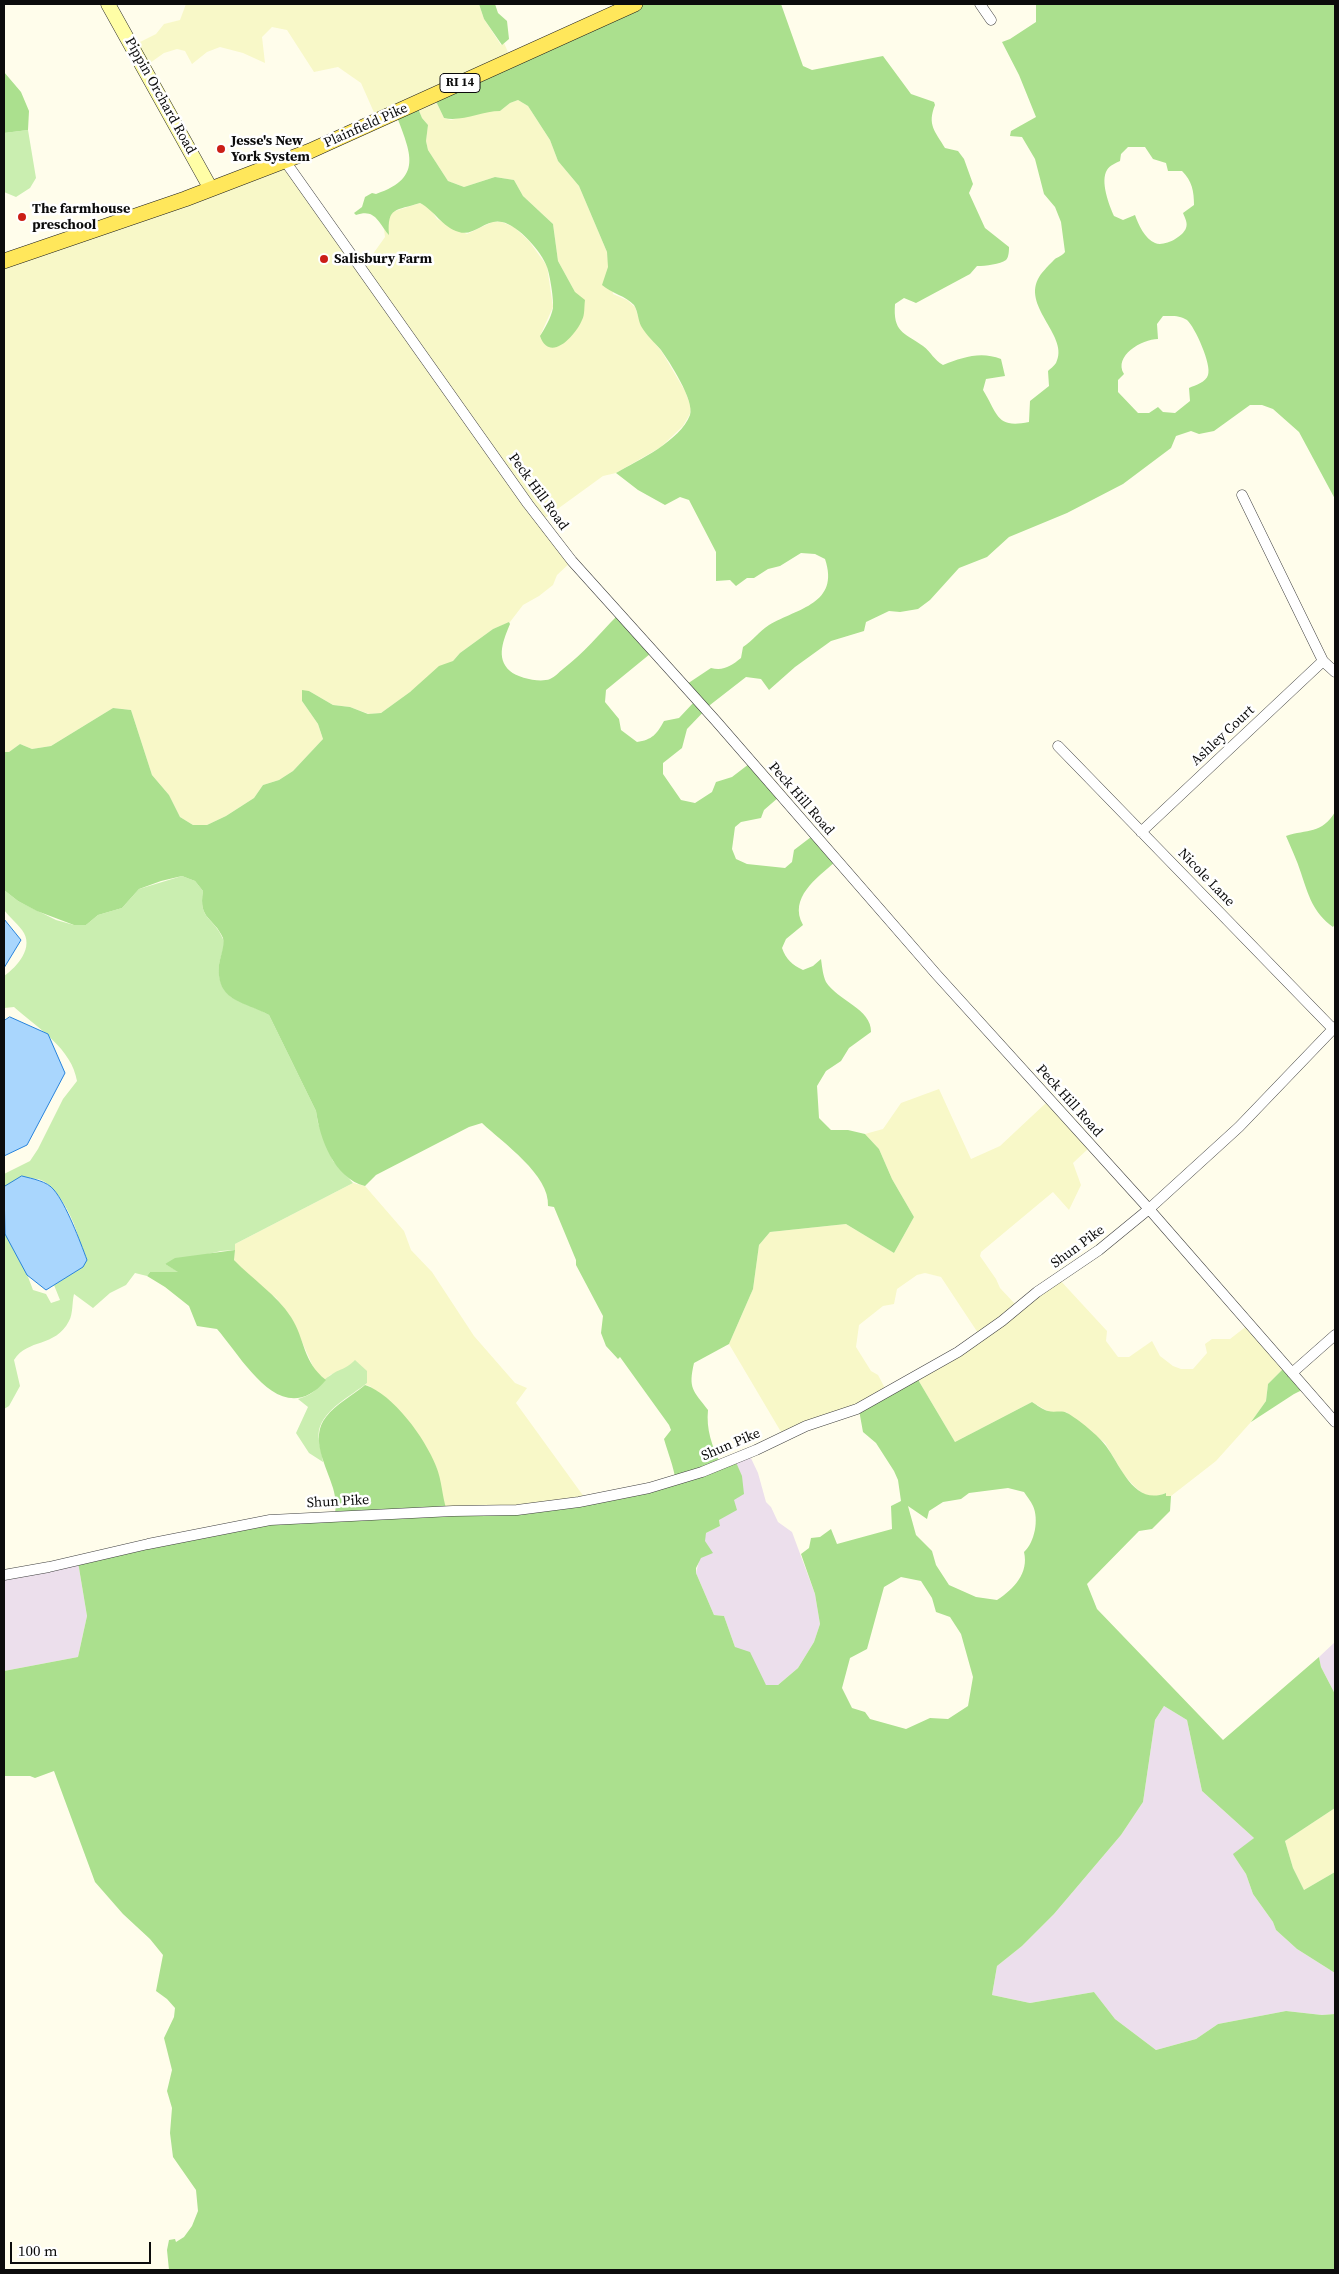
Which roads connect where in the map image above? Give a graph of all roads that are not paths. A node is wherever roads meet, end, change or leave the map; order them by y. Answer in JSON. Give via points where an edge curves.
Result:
{"nodes":[{"id":1,"x":108,"y":4,"type":"edge"},
{"id":2,"x":635,"y":4,"type":"edge"},
{"id":3,"x":980,"y":4,"type":"edge"},
{"id":4,"x":991,"y":20,"type":"dead end"},
{"id":5,"x":284,"y":162,"type":"junction"},
{"id":6,"x":211,"y":189,"type":"junction"},
{"id":7,"x":4,"y":261,"type":"edge"},
{"id":8,"x":1242,"y":495,"type":"dead end"},
{"id":9,"x":1324,"y":661,"type":"junction"},
{"id":10,"x":1335,"y":672,"type":"edge"},
{"id":11,"x":1058,"y":746,"type":"dead end"},
{"id":12,"x":1142,"y":832,"type":"junction"},
{"id":13,"x":1334,"y":1028,"type":"edge"},
{"id":14,"x":1149,"y":1209,"type":"junction"},
{"id":15,"x":1335,"y":1335,"type":"edge"},
{"id":16,"x":1292,"y":1372,"type":"junction"},
{"id":17,"x":1335,"y":1422,"type":"edge"},
{"id":18,"x":4,"y":1575,"type":"edge"}],
"edges":[{"from":1,"to":6,"type":"street","name":"Pippin Orchard Road"},
{"from":2,"to":5,"type":"main road","name":"Plainfield Pike","number":"RI 14"},
{"from":3,"to":4,"type":"street"},
{"from":5,"to":6,"type":"main road","name":"Plainfield Pike","number":"RI 14"},
{"from":5,"to":14,"type":"street","name":"Peck Hill Road","via":[[572,561],[937,975]]},
{"from":6,"to":7,"type":"main road","name":"Plainfield Pike","number":"RI 14"},
{"from":8,"to":9,"type":"street"},
{"from":9,"to":10,"type":"street"},
{"from":9,"to":12,"type":"street","name":"Ashley Court"},
{"from":11,"to":12,"type":"street","name":"Nicole Lane"},
{"from":12,"to":13,"type":"street","name":"Nicole Lane"},
{"from":13,"to":14,"type":"street","name":"Shun Pike","via":[[1239,1127]]},
{"from":14,"to":16,"type":"street","name":"Peck Hill Road"},
{"from":14,"to":18,"type":"street","name":"Shun Pike","via":[[1099,1250],[958,1352],[857,1409],[806,1426],[702,1472],[631,1492],[518,1510],[270,1520]]},
{"from":15,"to":16,"type":"street"},
{"from":16,"to":17,"type":"street","name":"Peck Hill Road"}]}
